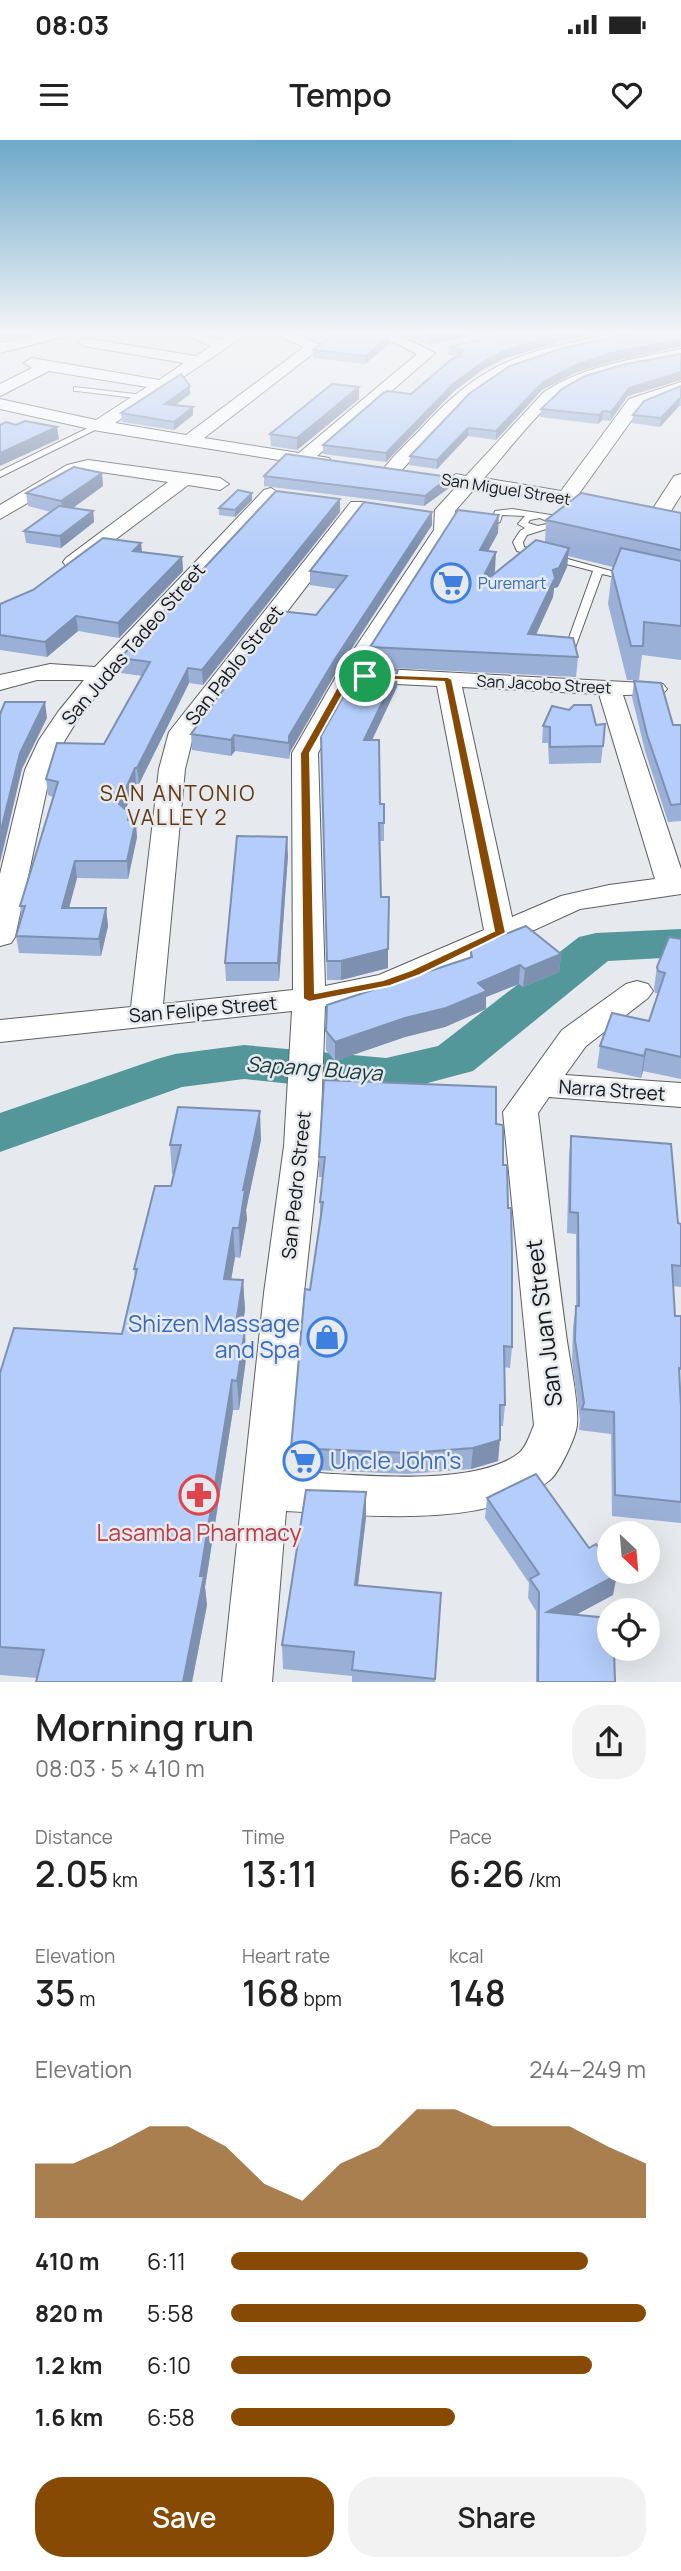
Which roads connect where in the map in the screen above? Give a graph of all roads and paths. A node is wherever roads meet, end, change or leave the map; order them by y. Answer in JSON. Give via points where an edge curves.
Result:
{"nodes":[{"id":1,"x":39,"y":406,"type":"edge"},
{"id":2,"x":129,"y":406,"type":"edge"},
{"id":3,"x":235,"y":406,"type":"edge"},
{"id":4,"x":366,"y":406,"type":"edge"},
{"id":5,"x":453,"y":406,"type":"edge"},
{"id":6,"x":541,"y":406,"type":"edge"},
{"id":7,"x":633,"y":406,"type":"edge"},
{"id":8,"x":99,"y":426,"type":"junction"},
{"id":9,"x":190,"y":440,"type":"junction"},
{"id":10,"x":302,"y":459,"type":"junction"},
{"id":11,"x":340,"y":464,"type":"edge"},
{"id":12,"x":0,"y":474,"type":"edge"},
{"id":13,"x":184,"y":479,"type":"junction"},
{"id":14,"x":681,"y":480,"type":"edge"},
{"id":15,"x":472,"y":482,"type":"junction"},
{"id":16,"x":566,"y":498,"type":"junction"},
{"id":17,"x":358,"y":505,"type":"edge"},
{"id":18,"x":0,"y":513,"type":"edge"},
{"id":19,"x":540,"y":515,"type":"junction"},
{"id":20,"x":657,"y":517,"type":"junction"},
{"id":21,"x":681,"y":522,"type":"edge"},
{"id":22,"x":528,"y":526,"type":"junction"},
{"id":23,"x":598,"y":571,"type":"junction"},
{"id":24,"x":57,"y":573,"type":"edge"},
{"id":25,"x":645,"y":581,"type":"edge"},
{"id":26,"x":571,"y":646,"type":"edge"},
{"id":27,"x":101,"y":675,"type":"junction"},
{"id":28,"x":349,"y":675,"type":"junction"},
{"id":29,"x":448,"y":679,"type":"junction"},
{"id":30,"x":0,"y":683,"type":"edge"},
{"id":31,"x":609,"y":687,"type":"junction"},
{"id":32,"x":654,"y":689,"type":"edge"},
{"id":33,"x":676,"y":885,"type":"edge"},
{"id":34,"x":500,"y":933,"type":"junction"},
{"id":35,"x":0,"y":937,"type":"edge"},
{"id":36,"x":637,"y":991,"type":"dead end"},
{"id":37,"x":309,"y":999,"type":"junction"},
{"id":38,"x":146,"y":1014,"type":"junction"},
{"id":39,"x":1,"y":1025,"type":"edge"},
{"id":40,"x":542,"y":1085,"type":"junction"},
{"id":41,"x":681,"y":1096,"type":"edge"},
{"id":42,"x":265,"y":1490,"type":"junction"},
{"id":43,"x":247,"y":1682,"type":"edge"}],
"edges":[{"from":1,"to":8,"type":"street"},
{"from":2,"to":8,"type":"street"},
{"from":3,"to":9,"type":"street"},
{"from":4,"to":10,"type":"street"},
{"from":5,"to":15,"type":"street","name":"San Miguel Street","via":[[385,470]]},
{"from":6,"to":15,"type":"street","name":"San Pedro Street"},
{"from":7,"to":16,"type":"street"},
{"from":8,"to":9,"type":"street"},
{"from":8,"to":12,"type":"lane"},
{"from":9,"to":10,"type":"street"},
{"from":10,"to":11,"type":"street"},
{"from":13,"to":18,"type":"street","via":[[88,465],[73,469]]},
{"from":13,"to":24,"type":"street"},
{"from":13,"to":27,"type":"street","name":"San Judas Tadeo Street","via":[[277,495]]},
{"from":14,"to":20,"type":"street"},
{"from":15,"to":16,"type":"street","name":"San Miguel Street"},
{"from":15,"to":28,"type":"street","name":"San Pedro Street","via":[[445,510],[444,530]]},
{"from":16,"to":20,"type":"street","name":"San Miguel Street"},
{"from":17,"to":38,"type":"street","name":"San Pablo Street","via":[[182,732],[172,769]]},
{"from":19,"to":22,"type":"lane","via":[[526,517]]},
{"from":19,"to":22,"type":"lane","via":[[557,524],[550,528]]},
{"from":19,"to":22,"type":"lane","via":[[505,512],[491,521]]},
{"from":20,"to":21,"type":"street","name":"San Miguel Street"},
{"from":22,"to":23,"type":"lane","via":[[518,542],[520,549]]},
{"from":23,"to":25,"type":"lane"},
{"from":23,"to":26,"type":"lane"},
{"from":27,"to":30,"type":"street","via":[[67,669]]},
{"from":27,"to":35,"type":"street","name":"San Judas Tadeo Street","via":[[70,712],[38,770]]},
{"from":28,"to":29,"type":"street","name":"San Jacobo Street"},
{"from":28,"to":37,"type":"street","name":"San Pedro Street","via":[[305,753]]},
{"from":29,"to":31,"type":"street","name":"San Jacobo Street"},
{"from":29,"to":34,"type":"street"},
{"from":31,"to":32,"type":"street","name":"San Jacobo Street"},
{"from":31,"to":33,"type":"street"},
{"from":33,"to":34,"type":"street","name":"San Felipe Street","via":[[571,902]]},
{"from":34,"to":37,"type":"street","name":"San Felipe Street","via":[[386,983]]},
{"from":36,"to":40,"type":"street","name":"San Juan Street","via":[[574,1038]]},
{"from":37,"to":38,"type":"street","name":"San Felipe Street"},
{"from":37,"to":42,"type":"street","name":"San Pedro Street","via":[[302,1146]]},
{"from":38,"to":39,"type":"street","name":"San Felipe Street"},
{"from":40,"to":41,"type":"street","name":"Narra Street"},
{"from":40,"to":42,"type":"street","name":"San Juan Street","via":[[520,1112],[556,1425],[535,1467],[495,1487],[439,1497]]},
{"from":42,"to":43,"type":"street","name":"San Pedro Street"}]}
